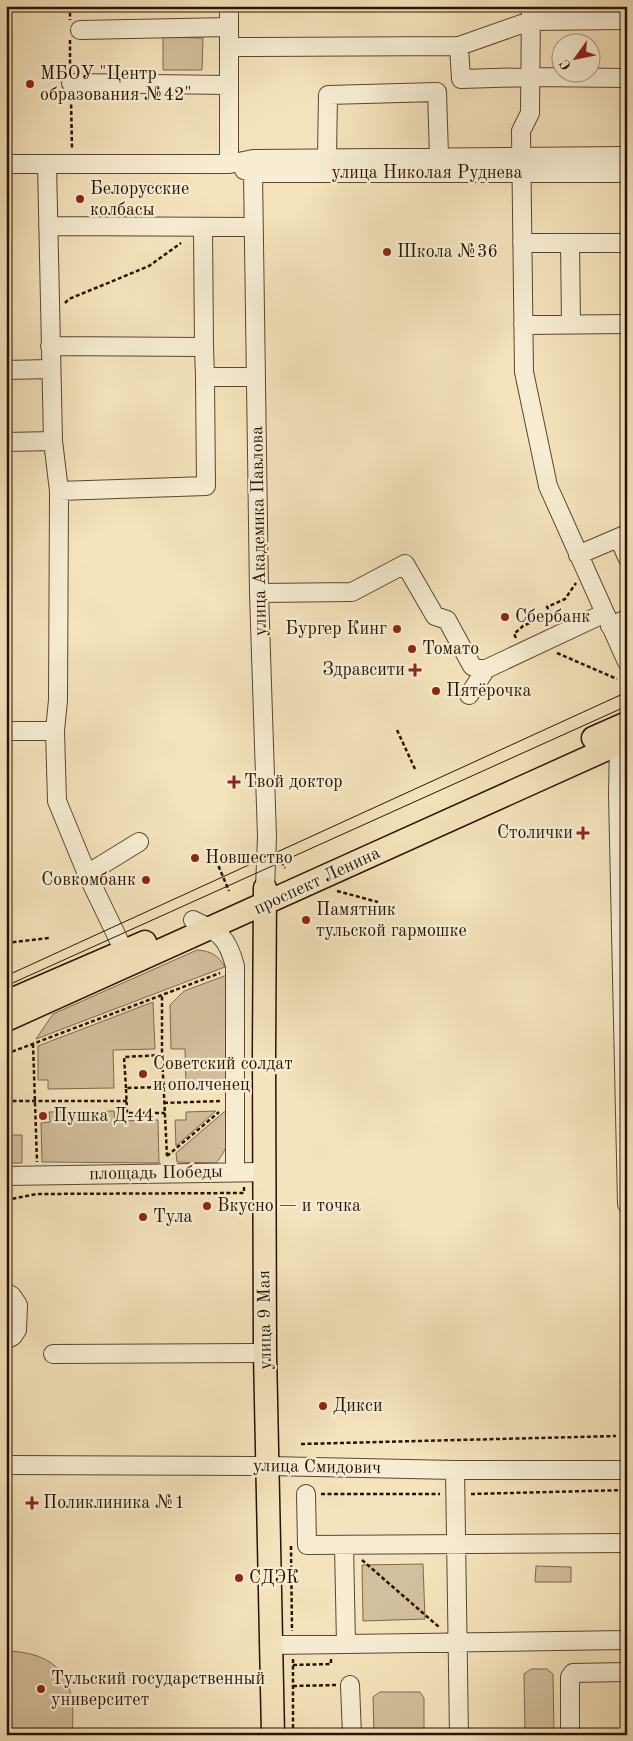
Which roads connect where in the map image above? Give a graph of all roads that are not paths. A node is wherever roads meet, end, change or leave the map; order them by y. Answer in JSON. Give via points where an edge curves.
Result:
{"nodes":[{"id":1,"x":229,"y":6,"type":"edge"},
{"id":2,"x":531,"y":14,"type":"edge"},
{"id":3,"x":627,"y":20,"type":"edge"},
{"id":4,"x":229,"y":26,"type":"junction"},
{"id":5,"x":80,"y":30,"type":"dead end"},
{"id":6,"x":459,"y":46,"type":"junction"},
{"id":7,"x":229,"y":47,"type":"junction"},
{"id":8,"x":530,"y":77,"type":"junction"},
{"id":9,"x":627,"y":78,"type":"edge"},
{"id":10,"x":70,"y":83,"type":"dead end"},
{"id":11,"x":229,"y":85,"type":"junction"},
{"id":12,"x":439,"y":156,"type":"junction"},
{"id":13,"x":627,"y":156,"type":"edge"},
{"id":14,"x":327,"y":158,"type":"junction"},
{"id":15,"x":6,"y":164,"type":"edge"},
{"id":16,"x":47,"y":164,"type":"junction"},
{"id":17,"x":229,"y":164,"type":"junction"},
{"id":18,"x":522,"y":164,"type":"junction"},
{"id":19,"x":627,"y":173,"type":"edge"},
{"id":20,"x":253,"y":174,"type":"junction"},
{"id":21,"x":48,"y":226,"type":"junction"},
{"id":22,"x":203,"y":227,"type":"junction"},
{"id":23,"x":254,"y":227,"type":"junction"},
{"id":24,"x":522,"y":243,"type":"junction"},
{"id":25,"x":570,"y":243,"type":"junction"},
{"id":26,"x":627,"y":243,"type":"edge"},
{"id":27,"x":571,"y":324,"type":"junction"},
{"id":28,"x":627,"y":324,"type":"edge"},
{"id":29,"x":523,"y":325,"type":"junction"},
{"id":30,"x":50,"y":346,"type":"junction"},
{"id":31,"x":204,"y":347,"type":"junction"},
{"id":32,"x":50,"y":369,"type":"junction"},
{"id":33,"x":6,"y":370,"type":"edge"},
{"id":34,"x":204,"y":377,"type":"junction"},
{"id":35,"x":256,"y":377,"type":"junction"},
{"id":36,"x":6,"y":442,"type":"edge"},
{"id":37,"x":52,"y":442,"type":"junction"},
{"id":38,"x":60,"y":491,"type":"junction"},
{"id":39,"x":623,"y":536,"type":"edge"},
{"id":40,"x":627,"y":557,"type":"edge"},
{"id":41,"x":581,"y":562,"type":"junction"},
{"id":42,"x":258,"y":593,"type":"junction"},
{"id":43,"x":607,"y":619,"type":"junction"},
{"id":44,"x":627,"y":619,"type":"edge"},
{"id":45,"x":627,"y":662,"type":"edge"},
{"id":46,"x":486,"y":669,"type":"junction"},
{"id":47,"x":469,"y":695,"type":"dead end"},
{"id":48,"x":627,"y":723,"type":"edge"},
{"id":49,"x":6,"y":731,"type":"edge"},
{"id":50,"x":55,"y":731,"type":"junction"},
{"id":51,"x":623,"y":742,"type":"edge"},
{"id":52,"x":139,"y":842,"type":"dead end"},
{"id":53,"x":87,"y":874,"type":"junction"},
{"id":54,"x":265,"y":896,"type":"junction"},
{"id":55,"x":202,"y":924,"type":"junction"},
{"id":56,"x":124,"y":951,"type":"junction"},
{"id":57,"x":6,"y":1002,"type":"edge"},
{"id":58,"x":6,"y":1020,"type":"edge"},
{"id":59,"x":248,"y":1172,"type":"junction"},
{"id":60,"x":6,"y":1176,"type":"edge"},
{"id":61,"x":627,"y":1204,"type":"edge"},
{"id":62,"x":6,"y":1292,"type":"edge"},
{"id":63,"x":6,"y":1340,"type":"edge"},
{"id":64,"x":265,"y":1353,"type":"junction"},
{"id":65,"x":53,"y":1354,"type":"dead end"},
{"id":66,"x":6,"y":1465,"type":"edge"},
{"id":67,"x":268,"y":1466,"type":"junction"},
{"id":68,"x":455,"y":1470,"type":"junction"},
{"id":69,"x":627,"y":1470,"type":"edge"},
{"id":70,"x":306,"y":1494,"type":"dead end"},
{"id":71,"x":627,"y":1543,"type":"edge"},
{"id":72,"x":456,"y":1544,"type":"junction"},
{"id":73,"x":344,"y":1545,"type":"junction"},
{"id":74,"x":627,"y":1640,"type":"edge"},
{"id":75,"x":457,"y":1643,"type":"junction"},
{"id":76,"x":346,"y":1644,"type":"junction"},
{"id":77,"x":282,"y":1645,"type":"junction"},
{"id":78,"x":627,"y":1672,"type":"edge"},
{"id":79,"x":350,"y":1685,"type":"road end"},
{"id":80,"x":273,"y":1735,"type":"edge"},
{"id":81,"x":352,"y":1735,"type":"edge"},
{"id":82,"x":459,"y":1735,"type":"edge"},
{"id":83,"x":570,"y":1735,"type":"edge"}],
"edges":[{"from":1,"to":4,"type":"street"},
{"from":2,"to":3,"type":"street"},
{"from":2,"to":6,"type":"street"},
{"from":2,"to":8,"type":"street"},
{"from":4,"to":5,"type":"street"},
{"from":4,"to":7,"type":"street"},
{"from":6,"to":7,"type":"street"},
{"from":6,"to":8,"type":"street","via":[[461,79]]},
{"from":7,"to":11,"type":"street"},
{"from":8,"to":9,"type":"street"},
{"from":8,"to":18,"type":"street","via":[[530,113],[521,131]]},
{"from":10,"to":11,"type":"street"},
{"from":11,"to":17,"type":"street"},
{"from":12,"to":14,"type":"street","name":"улица Николая Руднева"},
{"from":12,"to":14,"type":"street","via":[[437,92],[328,95]]},
{"from":12,"to":18,"type":"street","name":"улица Николая Руднева"},
{"from":13,"to":18,"type":"street","name":"улица Николая Руднева"},
{"from":14,"to":17,"type":"street","name":"улица Николая Руднева","via":[[253,159]]},
{"from":15,"to":16,"type":"street","name":"улица Николая Руднева"},
{"from":16,"to":17,"type":"street","name":"улица Николая Руднева"},
{"from":16,"to":21,"type":"street"},
{"from":17,"to":20,"type":"street","name":"улица Николая Руднева"},
{"from":18,"to":19,"type":"street","name":"улица Николая Руднева"},
{"from":18,"to":20,"type":"street","name":"улица Николая Руднева"},
{"from":18,"to":24,"type":"street"},
{"from":20,"to":23,"type":"street","name":"улица Академика Павлова"},
{"from":21,"to":22,"type":"street"},
{"from":21,"to":30,"type":"street"},
{"from":22,"to":23,"type":"street"},
{"from":22,"to":31,"type":"street"},
{"from":23,"to":35,"type":"street","name":"улица Академика Павлова"},
{"from":24,"to":25,"type":"street"},
{"from":24,"to":29,"type":"street"},
{"from":25,"to":26,"type":"street"},
{"from":25,"to":27,"type":"street"},
{"from":27,"to":28,"type":"street"},
{"from":27,"to":29,"type":"street"},
{"from":29,"to":41,"type":"street","via":[[524,372],[548,486]]},
{"from":30,"to":31,"type":"street"},
{"from":30,"to":32,"type":"street"},
{"from":31,"to":34,"type":"street"},
{"from":32,"to":33,"type":"street"},
{"from":32,"to":37,"type":"street"},
{"from":34,"to":35,"type":"street"},
{"from":34,"to":38,"type":"street","via":[[206,486]]},
{"from":35,"to":42,"type":"street","name":"улица Академика Павлова"},
{"from":36,"to":37,"type":"street"},
{"from":37,"to":38,"type":"street"},
{"from":38,"to":50,"type":"street"},
{"from":39,"to":40,"type":"street"},
{"from":39,"to":41,"type":"street"},
{"from":41,"to":43,"type":"street"},
{"from":42,"to":46,"type":"street","via":[[352,592],[405,564],[435,616],[447,620],[472,666]]},
{"from":42,"to":54,"type":"street","name":"улица Академика Павлова","via":[[267,837]]},
{"from":43,"to":44,"type":"street"},
{"from":43,"to":45,"type":"street"},
{"from":43,"to":46,"type":"street","via":[[530,648]]},
{"from":46,"to":47,"type":"street"},
{"from":48,"to":54,"type":"main road","name":"проспект Ленина"},
{"from":49,"to":50,"type":"street"},
{"from":50,"to":53,"type":"street","via":[[57,801]]},
{"from":51,"to":54,"type":"main road","name":"проспект Ленина"},
{"from":51,"to":61,"type":"street","via":[[618,794]]},
{"from":52,"to":53,"type":"street"},
{"from":53,"to":56,"type":"street"},
{"from":54,"to":55,"type":"main road","name":"проспект Ленина"},
{"from":54,"to":59,"type":"main road","name":"улица 9 Мая"},
{"from":55,"to":56,"type":"main road","name":"проспект Ленина"},
{"from":55,"to":58,"type":"main road","name":"проспект Ленина"},
{"from":55,"to":59,"type":"street","name":"площадь Победы","via":[[225,940],[235,966]]},
{"from":56,"to":57,"type":"main road","name":"проспект Ленина"},
{"from":59,"to":60,"type":"street","name":"площадь Победы"},
{"from":59,"to":64,"type":"main road","name":"улица 9 Мая"},
{"from":62,"to":63,"type":"street","via":[[18,1305],[17,1330]]},
{"from":64,"to":65,"type":"street"},
{"from":64,"to":67,"type":"main road","name":"улица 9 Мая"},
{"from":66,"to":67,"type":"street","name":"улица Смидович"},
{"from":67,"to":68,"type":"street","name":"улица Смидович"},
{"from":67,"to":77,"type":"main road","name":"улица 9 Мая"},
{"from":68,"to":69,"type":"street","name":"улица Смидович"},
{"from":68,"to":72,"type":"street"},
{"from":70,"to":73,"type":"street","via":[[307,1545]]},
{"from":71,"to":72,"type":"street"},
{"from":72,"to":73,"type":"street"},
{"from":72,"to":75,"type":"street"},
{"from":73,"to":76,"type":"street"},
{"from":74,"to":75,"type":"street"},
{"from":75,"to":76,"type":"street"},
{"from":75,"to":82,"type":"street"},
{"from":76,"to":77,"type":"street"},
{"from":77,"to":80,"type":"main road","name":"улица 9 Мая"},
{"from":78,"to":83,"type":"street","via":[[573,1673],[570,1677]]},
{"from":79,"to":81,"type":"street"}]}
